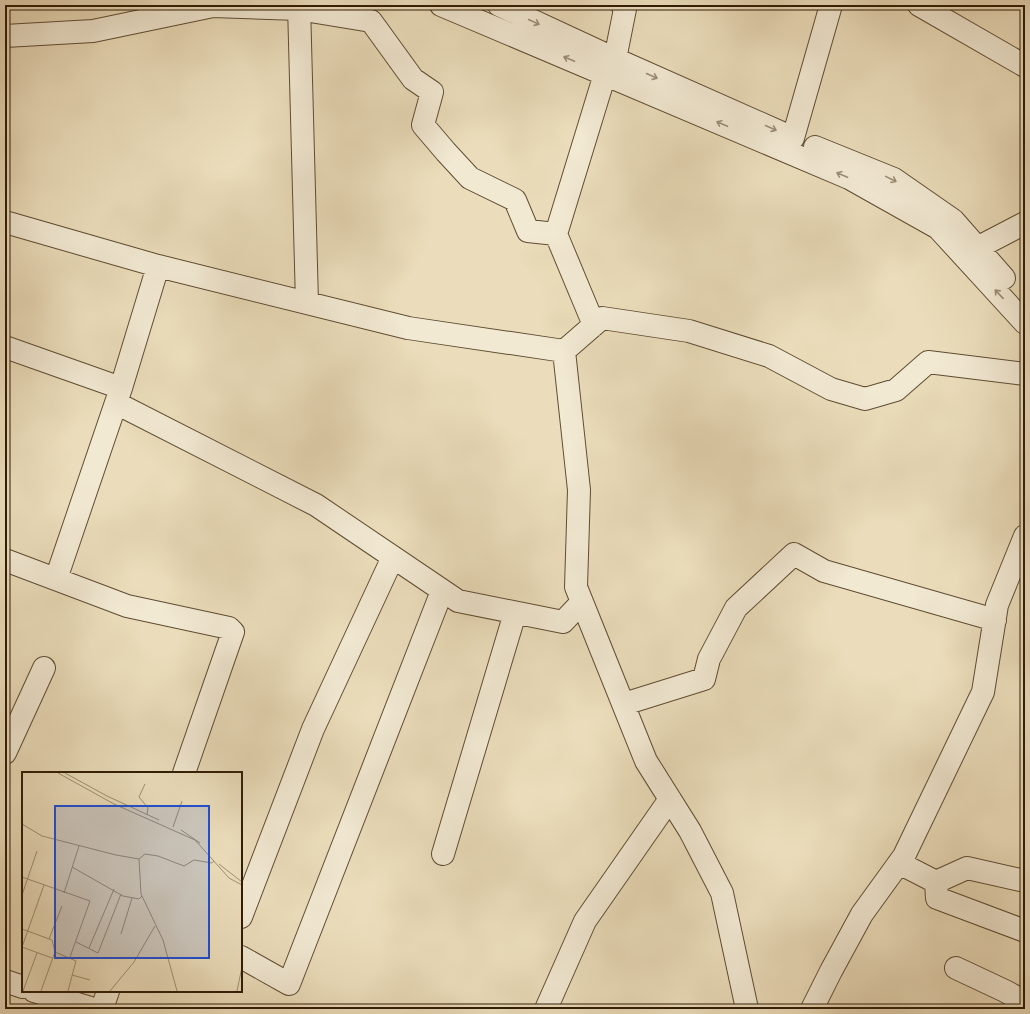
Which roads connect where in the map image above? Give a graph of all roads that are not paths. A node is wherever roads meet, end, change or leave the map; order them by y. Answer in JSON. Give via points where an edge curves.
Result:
{"nodes":[{"id":1,"x":441,"y":5,"type":"edge"},
{"id":2,"x":499,"y":5,"type":"edge"},
{"id":3,"x":622,"y":5,"type":"edge"},
{"id":4,"x":831,"y":5,"type":"edge"},
{"id":5,"x":919,"y":5,"type":"edge"},
{"id":6,"x":298,"y":7,"type":"edge"},
{"id":7,"x":5,"y":36,"type":"edge"},
{"id":8,"x":1025,"y":66,"type":"edge"},
{"id":9,"x":610,"y":67,"type":"junction"},
{"id":10,"x":793,"y":138,"type":"junction"},
{"id":11,"x":5,"y":222,"type":"edge"},
{"id":12,"x":1025,"y":223,"type":"edge"},
{"id":13,"x":556,"y":234,"type":"junction"},
{"id":14,"x":978,"y":248,"type":"junction"},
{"id":15,"x":158,"y":266,"type":"junction"},
{"id":16,"x":1025,"y":302,"type":"edge"},
{"id":17,"x":307,"y":303,"type":"junction"},
{"id":18,"x":1025,"y":323,"type":"edge"},
{"id":19,"x":594,"y":325,"type":"junction"},
{"id":20,"x":5,"y":347,"type":"edge"},
{"id":21,"x":564,"y":351,"type":"junction"},
{"id":22,"x":1025,"y":374,"type":"edge"},
{"id":23,"x":118,"y":396,"type":"junction"},
{"id":24,"x":1025,"y":536,"type":"edge"},
{"id":25,"x":393,"y":557,"type":"junction"},
{"id":26,"x":5,"y":560,"type":"edge"},
{"id":27,"x":56,"y":579,"type":"junction"},
{"id":28,"x":442,"y":591,"type":"junction"},
{"id":29,"x":582,"y":602,"type":"junction"},
{"id":30,"x":515,"y":613,"type":"junction"},
{"id":31,"x":995,"y":620,"type":"junction"},
{"id":32,"x":44,"y":668,"type":"dead end"},
{"id":33,"x":624,"y":704,"type":"junction"},
{"id":34,"x":5,"y":753,"type":"edge"},
{"id":35,"x":184,"y":772,"type":"edge"},
{"id":36,"x":670,"y":799,"type":"junction"},
{"id":37,"x":443,"y":854,"type":"dead end"},
{"id":38,"x":899,"y":863,"type":"junction"},
{"id":39,"x":1025,"y":881,"type":"edge"},
{"id":40,"x":936,"y":882,"type":"junction"},
{"id":41,"x":242,"y":914,"type":"edge"},
{"id":42,"x":1025,"y":931,"type":"edge"},
{"id":43,"x":242,"y":958,"type":"edge"},
{"id":44,"x":956,"y":968,"type":"dead end"},
{"id":45,"x":5,"y":981,"type":"edge"},
{"id":46,"x":22,"y":987,"type":"edge"},
{"id":47,"x":37,"y":992,"type":"edge"},
{"id":48,"x":108,"y":992,"type":"edge"},
{"id":49,"x":1002,"y":1000,"type":"edge"},
{"id":50,"x":1025,"y":1002,"type":"edge"},
{"id":51,"x":94,"y":1009,"type":"edge"},
{"id":52,"x":102,"y":1009,"type":"edge"},
{"id":53,"x":546,"y":1009,"type":"edge"},
{"id":54,"x":747,"y":1009,"type":"edge"},
{"id":55,"x":812,"y":1009,"type":"edge"}],
"edges":[{"from":9,"to":1,"type":"street","one_way":true},
{"from":2,"to":9,"type":"street","one_way":true},
{"from":3,"to":9,"type":"street","via":[[625,8]]},
{"from":4,"to":10,"type":"street"},
{"from":5,"to":8,"type":"street"},
{"from":6,"to":7,"type":"street","via":[[213,6],[93,31]]},
{"from":6,"to":13,"type":"street","via":[[371,21],[413,79],[432,92],[423,125],[446,152],[470,178],[515,200],[528,231]]},
{"from":6,"to":17,"type":"street"},
{"from":9,"to":10,"type":"street","one_way":true},
{"from":9,"to":13,"type":"street"},
{"from":18,"to":9,"type":"street","one_way":true,"via":[[938,228],[849,178]]},
{"from":10,"to":14,"type":"street","one_way":true,"via":[[894,179],[952,220]]},
{"from":11,"to":15,"type":"street"},
{"from":12,"to":14,"type":"street"},
{"from":13,"to":19,"type":"street"},
{"from":14,"to":16,"type":"street"},
{"from":15,"to":17,"type":"street"},
{"from":15,"to":23,"type":"street"},
{"from":17,"to":21,"type":"street","via":[[408,328]]},
{"from":19,"to":21,"type":"street"},
{"from":19,"to":22,"type":"street","via":[[602,318],[689,331],[769,356],[831,389],[866,399],[896,390],[928,362]]},
{"from":20,"to":23,"type":"street"},
{"from":21,"to":29,"type":"street","via":[[579,490],[576,587]]},
{"from":23,"to":25,"type":"street","via":[[316,505]]},
{"from":23,"to":27,"type":"street"},
{"from":24,"to":31,"type":"street","via":[[997,605]]},
{"from":25,"to":28,"type":"street"},
{"from":25,"to":41,"type":"street","via":[[314,729]]},
{"from":26,"to":27,"type":"street"},
{"from":27,"to":35,"type":"street","via":[[127,606],[229,628],[233,632]]},
{"from":28,"to":30,"type":"street","via":[[458,601]]},
{"from":28,"to":43,"type":"street","via":[[289,984]]},
{"from":29,"to":30,"type":"street","via":[[563,622]]},
{"from":29,"to":33,"type":"street"},
{"from":30,"to":37,"type":"street"},
{"from":31,"to":33,"type":"street","via":[[824,571],[794,554],[736,608],[709,659],[704,679]]},
{"from":31,"to":38,"type":"street","via":[[983,692]]},
{"from":32,"to":34,"type":"street"},
{"from":33,"to":36,"type":"street","via":[[646,761]]},
{"from":36,"to":53,"type":"street","via":[[585,921]]},
{"from":36,"to":54,"type":"street","via":[[722,893]]},
{"from":38,"to":40,"type":"street"},
{"from":38,"to":55,"type":"street","via":[[862,914]]},
{"from":39,"to":40,"type":"street","via":[[967,868]]},
{"from":40,"to":42,"type":"street","via":[[937,898]]},
{"from":44,"to":49,"type":"street"},
{"from":45,"to":46,"type":"street"},
{"from":47,"to":51,"type":"street"},
{"from":48,"to":52,"type":"street"},
{"from":49,"to":50,"type":"street"}]}
